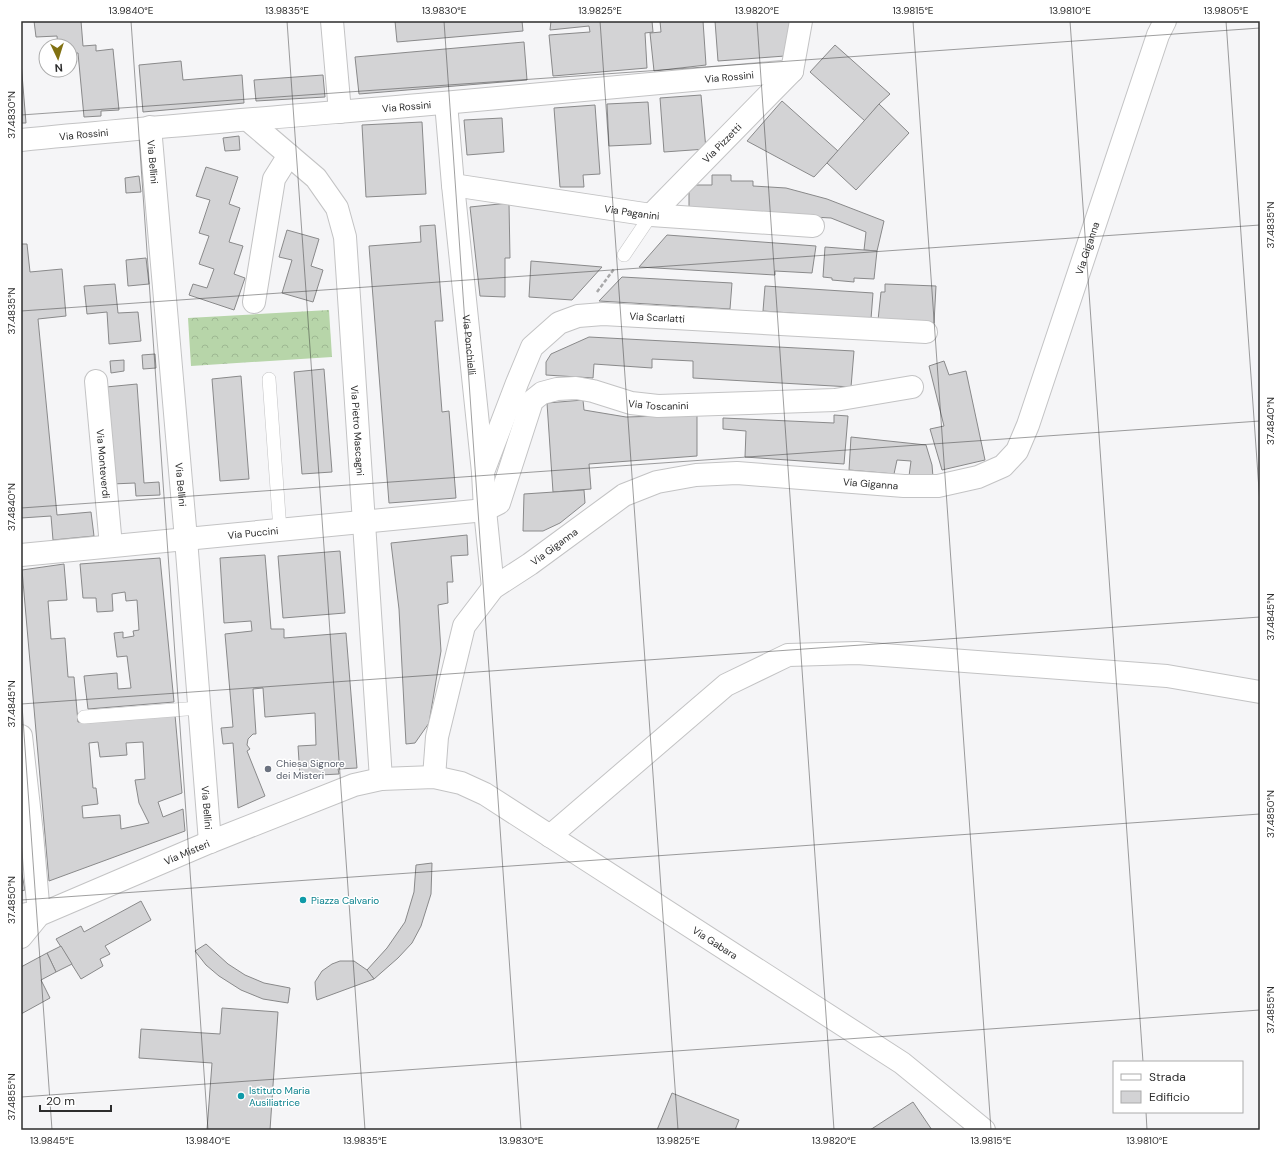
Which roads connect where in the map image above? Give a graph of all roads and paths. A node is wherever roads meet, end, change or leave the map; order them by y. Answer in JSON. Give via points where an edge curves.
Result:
{"nodes":[{"id":1,"x":332,"y":21,"type":"edge"},
{"id":2,"x":801,"y":21,"type":"edge"},
{"id":3,"x":1165,"y":21,"type":"edge"},
{"id":4,"x":792,"y":71,"type":"junction"},
{"id":5,"x":446,"y":103,"type":"junction"},
{"id":6,"x":340,"y":112,"type":"junction"},
{"id":7,"x":248,"y":120,"type":"junction"},
{"id":8,"x":150,"y":127,"type":"junction"},
{"id":9,"x":21,"y":140,"type":"edge"},
{"id":10,"x":289,"y":155,"type":"junction"},
{"id":11,"x":453,"y":185,"type":"junction"},
{"id":12,"x":651,"y":215,"type":"junction"},
{"id":13,"x":813,"y":226,"type":"dead end"},
{"id":14,"x":624,"y":255,"type":"joint"},
{"id":15,"x":254,"y":302,"type":"dead end"},
{"id":16,"x":578,"y":316,"type":"junction"},
{"id":17,"x":926,"y":332,"type":"dead end"},
{"id":18,"x":96,"y":380,"type":"dead end"},
{"id":19,"x":269,"y":380,"type":"dead end"},
{"id":20,"x":912,"y":387,"type":"dead end"},
{"id":21,"x":483,"y":472,"type":"junction"},
{"id":22,"x":485,"y":510,"type":"junction"},
{"id":23,"x":365,"y":522,"type":"junction"},
{"id":24,"x":280,"y":530,"type":"junction"},
{"id":25,"x":186,"y":539,"type":"junction"},
{"id":26,"x":111,"y":546,"type":"junction"},
{"id":27,"x":21,"y":555,"type":"edge"},
{"id":28,"x":493,"y":588,"type":"junction"},
{"id":29,"x":1260,"y":692,"type":"edge"},
{"id":30,"x":199,"y":708,"type":"junction"},
{"id":31,"x":84,"y":717,"type":"dead end"},
{"id":32,"x":21,"y":736,"type":"edge"},
{"id":33,"x":23,"y":767,"type":"edge"},
{"id":34,"x":434,"y":777,"type":"junction"},
{"id":35,"x":381,"y":779,"type":"junction"},
{"id":36,"x":27,"y":835,"type":"edge"},
{"id":37,"x":550,"y":836,"type":"junction"},
{"id":38,"x":210,"y":842,"type":"junction"},
{"id":39,"x":30,"y":914,"type":"edge"},
{"id":40,"x":21,"y":937,"type":"edge"},
{"id":41,"x":984,"y":1130,"type":"edge"}],
"edges":[{"from":1,"to":6,"type":"street"},
{"from":2,"to":4,"type":"street"},
{"from":3,"to":28,"type":"street","name":"Via Giganna","via":[[1158,35],[1028,425],[1017,451],[1003,466],[978,477],[938,486],[904,486],[737,473],[696,475],[658,482],[624,495]]},
{"from":4,"to":5,"type":"street","name":"Via Rossini"},
{"from":4,"to":12,"type":"street","name":"Via Pizzetti"},
{"from":5,"to":6,"type":"street","name":"Via Rossini"},
{"from":5,"to":11,"type":"street","name":"Via Ponchielli"},
{"from":6,"to":7,"type":"street","name":"Via Rossini"},
{"from":7,"to":8,"type":"street","name":"Via Rossini"},
{"from":7,"to":10,"type":"street","name":"Via Pietro Mascagni"},
{"from":8,"to":9,"type":"street","name":"Via Rossini"},
{"from":8,"to":25,"type":"street","name":"Via Bellini"},
{"from":10,"to":15,"type":"street","via":[[274,179]]},
{"from":10,"to":23,"type":"street","name":"Via Pietro Mascagni","via":[[316,178],[337,208],[345,237]]},
{"from":11,"to":12,"type":"street","name":"Via Paganini"},
{"from":11,"to":21,"type":"street","name":"Via Ponchielli"},
{"from":12,"to":13,"type":"street","name":"Via Paganini"},
{"from":12,"to":14,"type":"lane"},
{"from":14,"to":16,"type":"path"},
{"from":16,"to":17,"type":"street","name":"Via Scarlatti","via":[[603,314]]},
{"from":16,"to":21,"type":"street","name":"Via Scarlatti","via":[[559,323],[532,347]]},
{"from":18,"to":26,"type":"street","name":"Via Monteverdi"},
{"from":19,"to":24,"type":"lane"},
{"from":20,"to":22,"type":"street","name":"Via Toscanini","via":[[834,400],[658,406],[631,403],[594,390],[557,389],[542,393],[532,401],[499,503]]},
{"from":21,"to":22,"type":"street","name":"Via Ponchielli"},
{"from":22,"to":23,"type":"street","name":"Via Puccini"},
{"from":22,"to":28,"type":"street","name":"Via Ponchielli"},
{"from":23,"to":24,"type":"street","name":"Via Puccini"},
{"from":23,"to":35,"type":"street","name":"Via Pietro Mascagni"},
{"from":24,"to":25,"type":"street","name":"Via Puccini"},
{"from":25,"to":26,"type":"street","name":"Via Puccini"},
{"from":25,"to":30,"type":"street","name":"Via Bellini"},
{"from":26,"to":27,"type":"street","name":"Via Puccini"},
{"from":28,"to":34,"type":"street","name":"Via Giganna","via":[[464,626],[437,737]]},
{"from":29,"to":37,"type":"street","via":[[1167,676],[857,653],[788,655],[726,685]]},
{"from":30,"to":31,"type":"lane"},
{"from":30,"to":38,"type":"street","name":"Via Bellini"},
{"from":32,"to":33,"type":"street"},
{"from":33,"to":36,"type":"street"},
{"from":34,"to":35,"type":"street","name":"Via Misteri"},
{"from":34,"to":37,"type":"street","name":"Via Gabara","via":[[461,783],[485,794]]},
{"from":35,"to":38,"type":"street","name":"Via Misteri","via":[[354,785]]},
{"from":36,"to":39,"type":"street"},
{"from":37,"to":41,"type":"street","name":"Via Gabara","via":[[902,1063]]},
{"from":38,"to":39,"type":"street","name":"Via Misteri"},
{"from":39,"to":40,"type":"street","name":"Via Misteri"}]}
